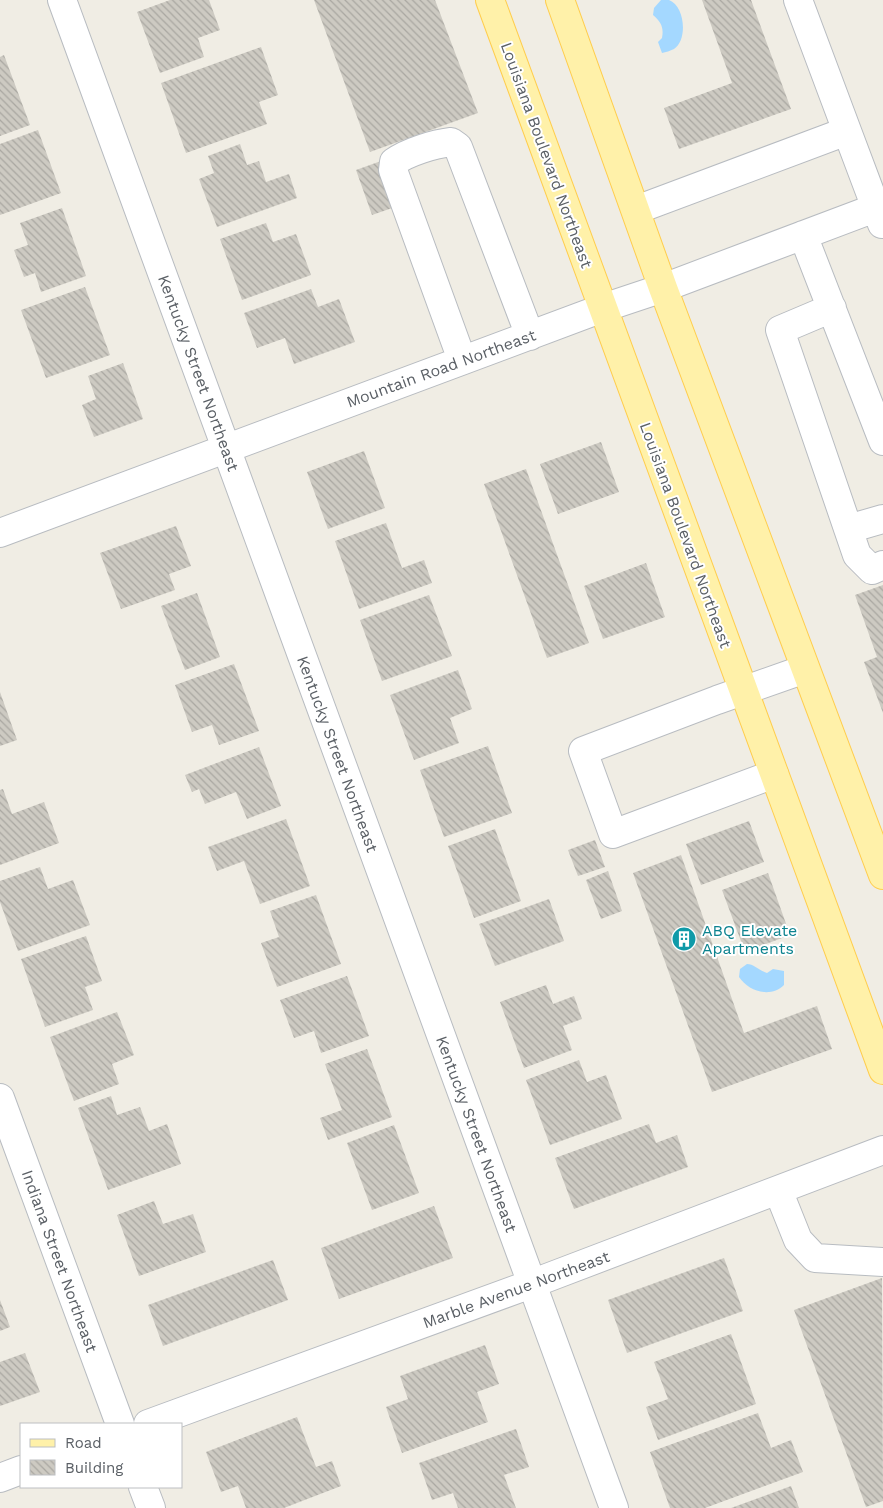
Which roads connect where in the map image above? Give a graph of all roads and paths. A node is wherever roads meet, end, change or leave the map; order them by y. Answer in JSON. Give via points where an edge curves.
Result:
{"nodes":[{"id":1,"x":62,"y":0,"type":"edge"},
{"id":2,"x":490,"y":0,"type":"edge"},
{"id":3,"x":560,"y":0,"type":"edge"},
{"id":4,"x":798,"y":0,"type":"edge"},
{"id":5,"x":847,"y":131,"type":"junction"},
{"id":6,"x":636,"y":210,"type":"junction"},
{"id":7,"x":881,"y":212,"type":"edge"},
{"id":8,"x":803,"y":235,"type":"junction"},
{"id":9,"x":663,"y":288,"type":"junction"},
{"id":10,"x":603,"y":308,"type":"junction"},
{"id":11,"x":832,"y":308,"type":"junction"},
{"id":12,"x":530,"y":336,"type":"junction"},
{"id":13,"x":462,"y":360,"type":"junction"},
{"id":14,"x":883,"y":441,"type":"edge"},
{"id":15,"x":227,"y":448,"type":"junction"},
{"id":16,"x":883,"y":519,"type":"edge"},
{"id":17,"x":848,"y":529,"type":"junction"},
{"id":18,"x":0,"y":533,"type":"edge"},
{"id":19,"x":883,"y":565,"type":"edge"},
{"id":20,"x":805,"y":669,"type":"junction"},
{"id":21,"x":744,"y":690,"type":"junction"},
{"id":22,"x":774,"y":774,"type":"junction"},
{"id":23,"x":883,"y":875,"type":"edge"},
{"id":24,"x":883,"y":1070,"type":"edge"},
{"id":25,"x":0,"y":1098,"type":"edge"},
{"id":26,"x":883,"y":1150,"type":"edge"},
{"id":27,"x":778,"y":1190,"type":"junction"},
{"id":28,"x":883,"y":1262,"type":"edge"},
{"id":29,"x":531,"y":1284,"type":"junction"},
{"id":30,"x":120,"y":1423,"type":"edge"},
{"id":31,"x":151,"y":1423,"type":"edge"},
{"id":32,"x":20,"y":1470,"type":"edge"},
{"id":33,"x":0,"y":1478,"type":"edge"},
{"id":34,"x":143,"y":1488,"type":"edge"},
{"id":35,"x":151,"y":1508,"type":"edge"},
{"id":36,"x":614,"y":1508,"type":"edge"}],
"edges":[{"from":1,"to":15,"type":"street","name":"Kentucky Street Northeast"},
{"from":2,"to":10,"type":"main road","name":"Louisiana Boulevard Northeast"},
{"from":3,"to":6,"type":"main road"},
{"from":4,"to":5,"type":"street"},
{"from":5,"to":6,"type":"street"},
{"from":5,"to":7,"type":"street"},
{"from":6,"to":9,"type":"main road"},
{"from":7,"to":8,"type":"street","name":"Mountain Road Northeast"},
{"from":8,"to":9,"type":"street","name":"Mountain Road Northeast"},
{"from":8,"to":11,"type":"street"},
{"from":9,"to":10,"type":"street","name":"Mountain Road Northeast"},
{"from":9,"to":20,"type":"main road"},
{"from":10,"to":12,"type":"street","name":"Mountain Road Northeast"},
{"from":10,"to":21,"type":"main road","name":"Louisiana Boulevard Northeast"},
{"from":11,"to":14,"type":"street"},
{"from":11,"to":17,"type":"street","via":[[780,330]]},
{"from":12,"to":13,"type":"street","name":"Mountain Road Northeast"},
{"from":12,"to":13,"type":"street","via":[[458,147],[451,142],[442,143],[400,157],[392,170]]},
{"from":13,"to":15,"type":"street","name":"Mountain Road Northeast"},
{"from":15,"to":18,"type":"street","name":"Mountain Road Northeast"},
{"from":15,"to":29,"type":"street","name":"Kentucky Street Northeast"},
{"from":16,"to":17,"type":"street"},
{"from":17,"to":19,"type":"street","via":[[857,555],[872,570]]},
{"from":20,"to":21,"type":"street"},
{"from":20,"to":23,"type":"main road"},
{"from":21,"to":22,"type":"main road","name":"Louisiana Boulevard Northeast"},
{"from":21,"to":22,"type":"street","via":[[583,752],[613,834]]},
{"from":22,"to":24,"type":"main road","name":"Louisiana Boulevard Northeast"},
{"from":25,"to":30,"type":"street","name":"Indiana Street Northeast"},
{"from":26,"to":27,"type":"street","name":"Marble Avenue Northeast"},
{"from":27,"to":28,"type":"street","via":[[798,1240],[815,1258]]},
{"from":27,"to":29,"type":"street","name":"Marble Avenue Northeast"},
{"from":29,"to":31,"type":"street","name":"Marble Avenue Northeast"},
{"from":29,"to":36,"type":"street","name":"Kentucky Street Northeast"},
{"from":32,"to":33,"type":"street"},
{"from":34,"to":35,"type":"street"}]}
